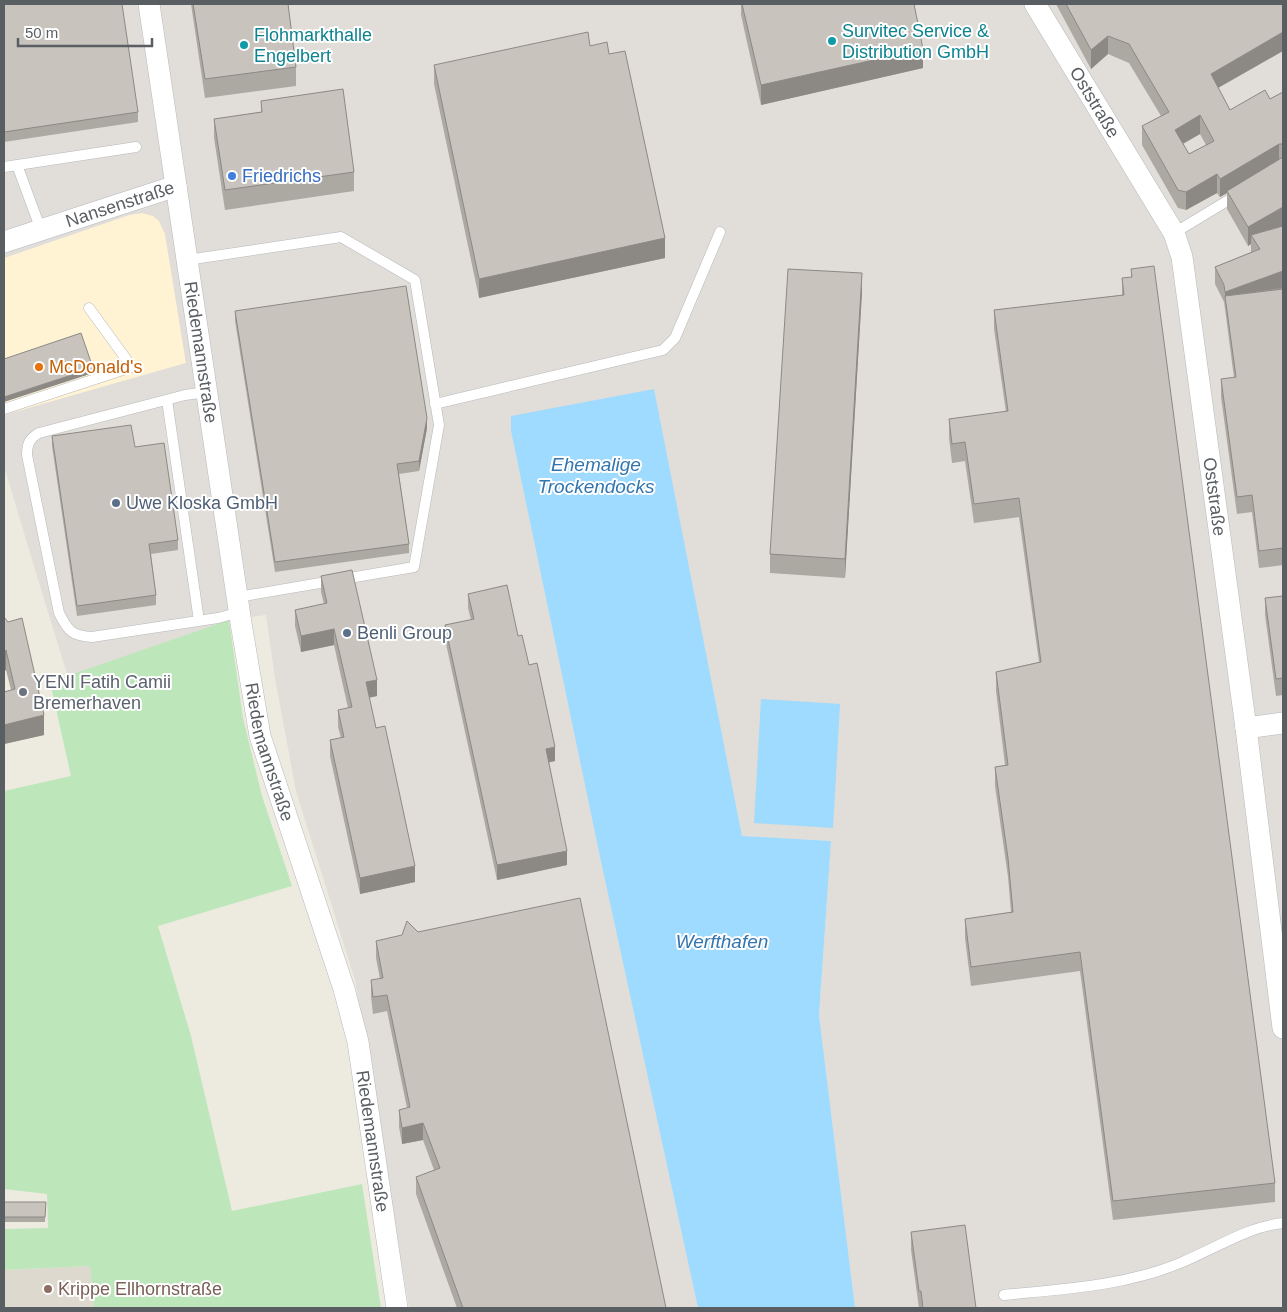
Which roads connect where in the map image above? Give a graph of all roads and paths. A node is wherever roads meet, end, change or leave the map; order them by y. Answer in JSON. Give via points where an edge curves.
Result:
{"nodes":[{"id":1,"x":149,"y":4,"type":"edge"},
{"id":2,"x":1035,"y":4,"type":"edge"},
{"id":3,"x":136,"y":147,"type":"dead end"},
{"id":4,"x":17,"y":165,"type":"junction"},
{"id":5,"x":4,"y":167,"type":"edge"},
{"id":6,"x":176,"y":186,"type":"junction"},
{"id":7,"x":1250,"y":188,"type":"edge"},
{"id":8,"x":41,"y":230,"type":"junction"},
{"id":9,"x":720,"y":232,"type":"dead end"},
{"id":10,"x":1174,"y":233,"type":"junction"},
{"id":11,"x":4,"y":242,"type":"edge"},
{"id":12,"x":187,"y":260,"type":"junction"},
{"id":13,"x":89,"y":308,"type":"dead end"},
{"id":14,"x":207,"y":392,"type":"junction"},
{"id":15,"x":167,"y":400,"type":"junction"},
{"id":16,"x":435,"y":404,"type":"junction"},
{"id":17,"x":4,"y":409,"type":"edge"},
{"id":18,"x":239,"y":604,"type":"junction"},
{"id":19,"x":199,"y":621,"type":"junction"},
{"id":20,"x":1283,"y":723,"type":"edge"},
{"id":21,"x":1246,"y":728,"type":"junction"},
{"id":22,"x":1283,"y":1028,"type":"edge"},
{"id":23,"x":1283,"y":1223,"type":"edge"},
{"id":24,"x":1004,"y":1295,"type":"dead end"},
{"id":25,"x":397,"y":1308,"type":"edge"}],
"edges":[{"from":1,"to":6,"type":"street","name":"Nansenstraße"},
{"from":2,"to":10,"type":"street","name":"Oststraße"},
{"from":3,"to":4,"type":"lane"},
{"from":4,"to":5,"type":"lane"},
{"from":4,"to":8,"type":"lane"},
{"from":6,"to":8,"type":"street","name":"Nansenstraße"},
{"from":6,"to":12,"type":"street","name":"Riedemannstraße"},
{"from":7,"to":10,"type":"lane"},
{"from":8,"to":11,"type":"street","name":"Nansenstraße"},
{"from":9,"to":16,"type":"lane","via":[[675,338],[664,350]]},
{"from":10,"to":21,"type":"street","name":"Oststraße","via":[[1182,257]]},
{"from":12,"to":14,"type":"street","name":"Riedemannstraße"},
{"from":12,"to":16,"type":"lane","via":[[340,238],[414,280]]},
{"from":13,"to":17,"type":"lane","via":[[132,367]]},
{"from":14,"to":15,"type":"lane"},
{"from":14,"to":18,"type":"street","name":"Riedemannstraße"},
{"from":15,"to":19,"type":"lane"},
{"from":15,"to":19,"type":"lane","via":[[38,433],[30,438],[26,455],[59,613],[72,632],[92,637]]},
{"from":16,"to":18,"type":"lane","via":[[438,425],[414,568]]},
{"from":18,"to":19,"type":"lane"},
{"from":18,"to":25,"type":"street","name":"Riedemannstraße","via":[[260,736],[344,989],[358,1042]]},
{"from":20,"to":21,"type":"street"},
{"from":21,"to":22,"type":"street","name":"Oststraße"},
{"from":23,"to":24,"type":"lane","via":[[1249,1231],[1180,1263],[1135,1277],[1077,1288]]}]}
